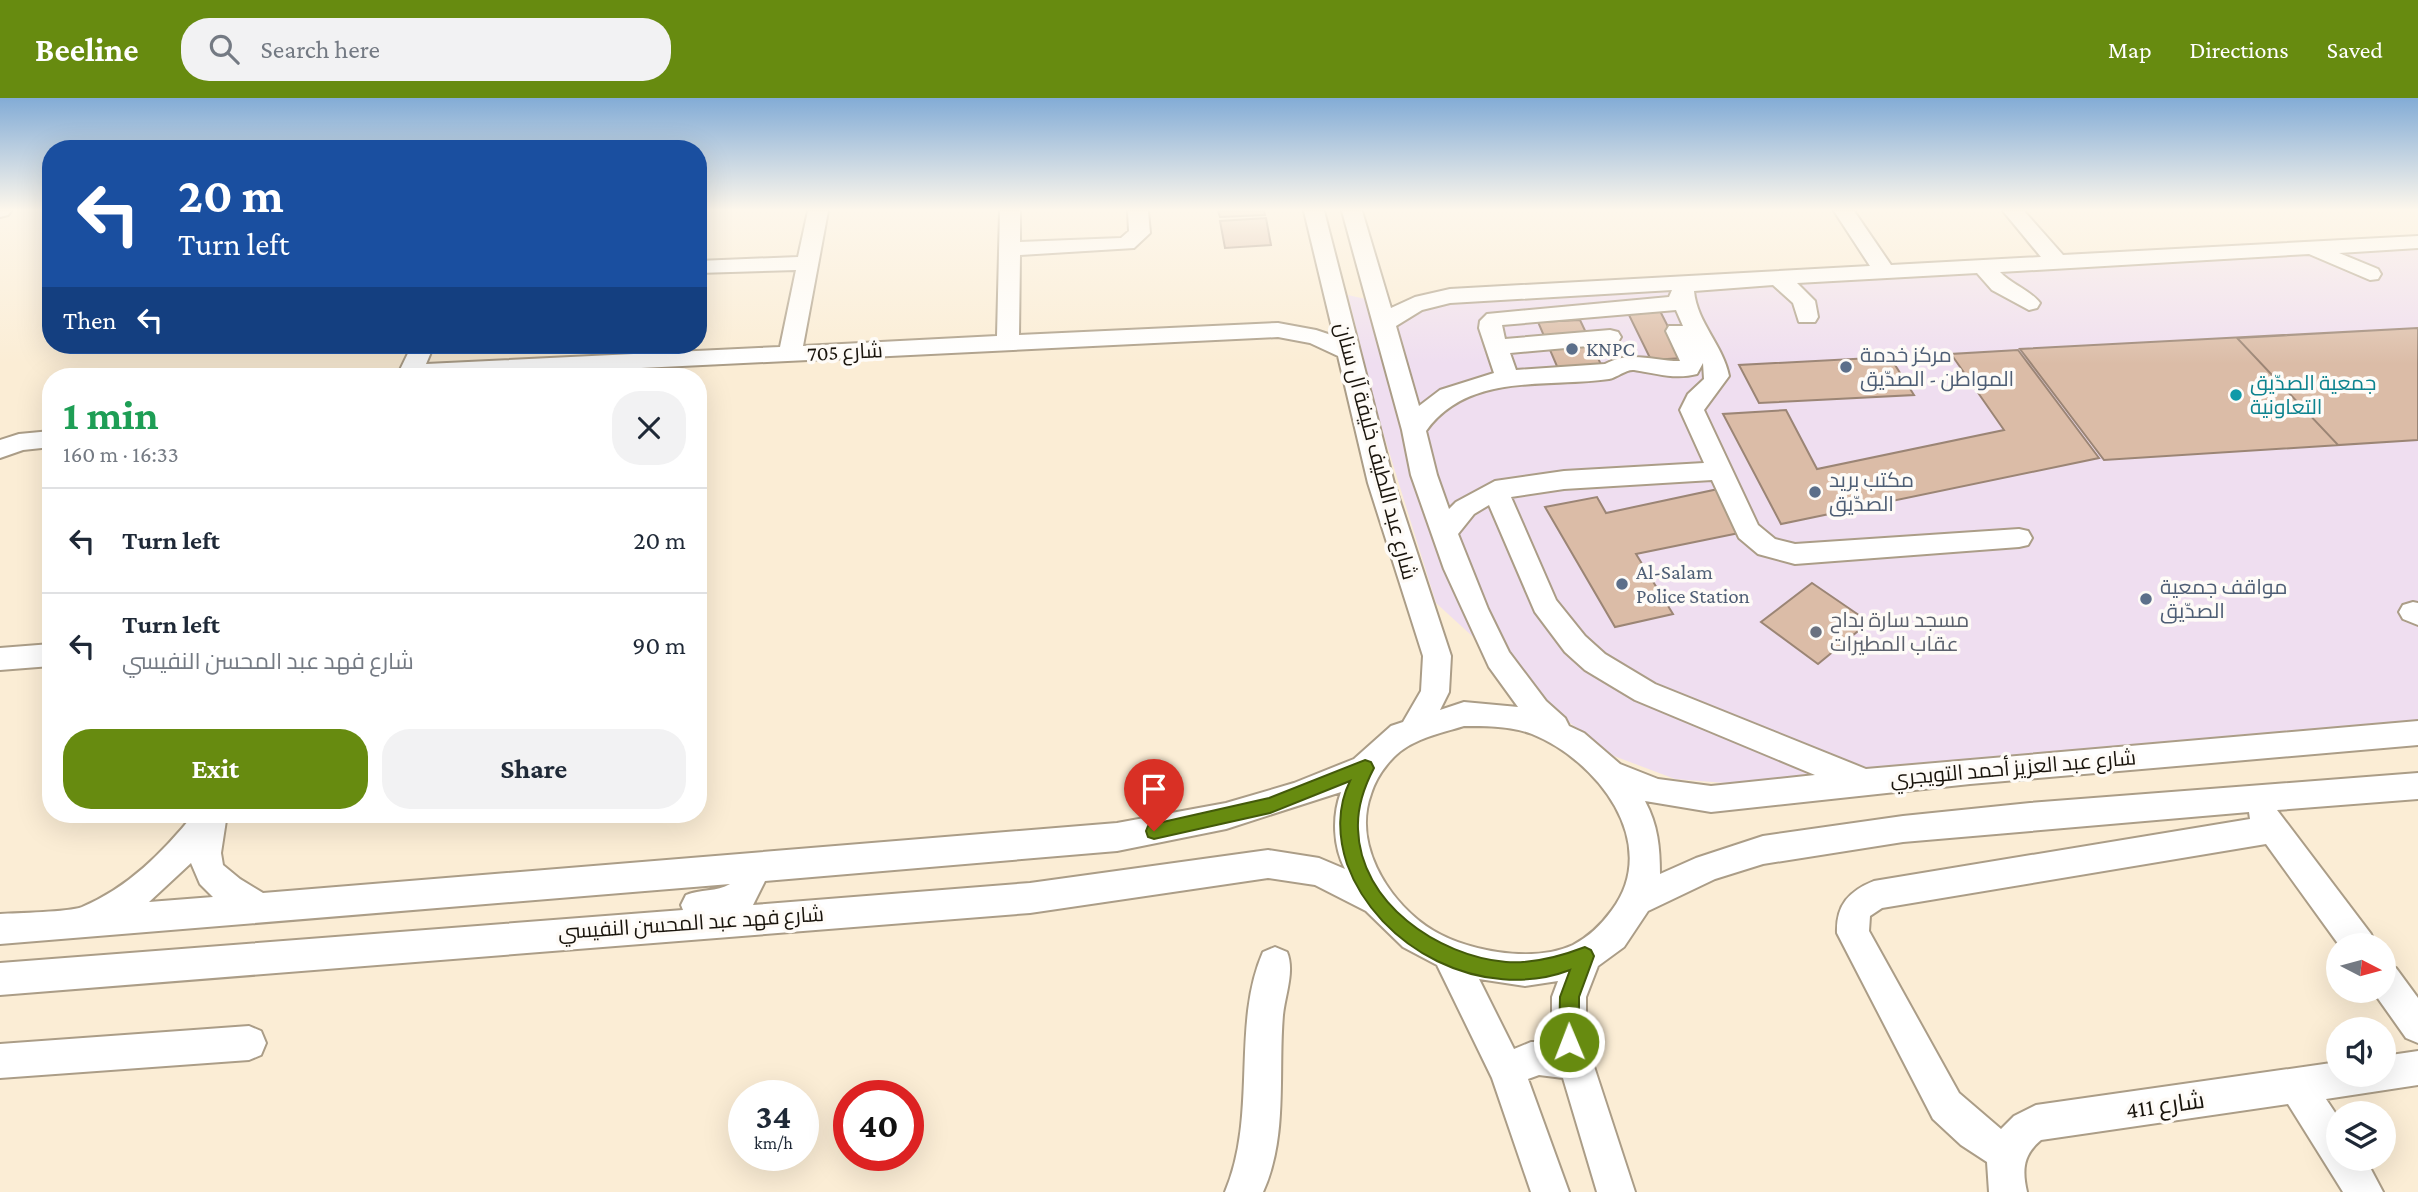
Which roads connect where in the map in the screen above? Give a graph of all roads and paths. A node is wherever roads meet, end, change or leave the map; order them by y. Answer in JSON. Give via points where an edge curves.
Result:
{"nodes":[{"id":1,"x":1009,"y":262,"type":"edge"},
{"id":2,"x":1318,"y":262,"type":"edge"},
{"id":3,"x":1367,"y":262,"type":"edge"},
{"id":4,"x":1878,"y":262,"type":"edge"},
{"id":5,"x":2056,"y":262,"type":"edge"},
{"id":6,"x":808,"y":263,"type":"joint"},
{"id":7,"x":1982,"y":266,"type":"junction"},
{"id":8,"x":707,"y":267,"type":"edge"},
{"id":9,"x":1885,"y":272,"type":"junction"},
{"id":10,"x":1370,"y":274,"type":"junction"},
{"id":11,"x":1779,"y":278,"type":"junction"},
{"id":12,"x":1683,"y":294,"type":"junction"},
{"id":13,"x":1450,"y":296,"type":"junction"},
{"id":14,"x":2029,"y":303,"type":"dead end"},
{"id":15,"x":1322,"y":308,"type":"junction"},
{"id":16,"x":1807,"y":317,"type":"dead end"},
{"id":17,"x":1384,"y":325,"type":"junction"},
{"id":18,"x":1278,"y":330,"type":"junction"},
{"id":19,"x":1008,"y":342,"type":"junction"},
{"id":20,"x":1615,"y":346,"type":"dead end"},
{"id":21,"x":1348,"y":352,"type":"junction"},
{"id":22,"x":790,"y":355,"type":"junction"},
{"id":23,"x":1502,"y":364,"type":"junction"},
{"id":24,"x":530,"y":368,"type":"edge"},
{"id":25,"x":1414,"y":430,"type":"junction"},
{"id":26,"x":42,"y":440,"type":"edge"},
{"id":27,"x":0,"y":450,"type":"edge"},
{"id":28,"x":1720,"y":471,"type":"junction"},
{"id":29,"x":1495,"y":490,"type":"junction"},
{"id":30,"x":1444,"y":532,"type":"junction"},
{"id":31,"x":2019,"y":538,"type":"dead end"},
{"id":32,"x":42,"y":656,"type":"edge"},
{"id":33,"x":0,"y":659,"type":"edge"},
{"id":34,"x":1416,"y":726,"type":"junction"},
{"id":35,"x":2418,"y":733,"type":"edge"},
{"id":36,"x":1567,"y":738,"type":"junction"},
{"id":37,"x":1365,"y":768,"type":"junction"},
{"id":38,"x":1612,"y":774,"type":"junction"},
{"id":39,"x":1864,"y":782,"type":"junction"},
{"id":40,"x":2418,"y":786,"type":"edge"},
{"id":41,"x":2252,"y":800,"type":"junction"},
{"id":42,"x":206,"y":823,"type":"edge"},
{"id":43,"x":211,"y":823,"type":"edge"},
{"id":44,"x":2274,"y":829,"type":"junction"},
{"id":45,"x":736,"y":869,"type":"junction"},
{"id":46,"x":1374,"y":899,"type":"junction"},
{"id":47,"x":1638,"y":900,"type":"junction"},
{"id":48,"x":258,"y":907,"type":"junction"},
{"id":49,"x":74,"y":922,"type":"junction"},
{"id":50,"x":0,"y":929,"type":"edge"},
{"id":51,"x":621,"y":929,"type":"junction"},
{"id":52,"x":2350,"y":933,"type":"edge"},
{"id":53,"x":1585,"y":956,"type":"junction"},
{"id":54,"x":1451,"y":958,"type":"junction"},
{"id":55,"x":1275,"y":963,"type":"dead end"},
{"id":56,"x":0,"y":979,"type":"edge"},
{"id":57,"x":2396,"y":996,"type":"edge"},
{"id":58,"x":2418,"y":1026,"type":"edge"},
{"id":59,"x":250,"y":1042,"type":"dead end"},
{"id":60,"x":0,"y":1061,"type":"edge"},
{"id":61,"x":1574,"y":1065,"type":"junction"},
{"id":62,"x":2418,"y":1068,"type":"edge"},
{"id":63,"x":2396,"y":1071,"type":"edge"},
{"id":64,"x":1508,"y":1073,"type":"junction"},
{"id":65,"x":2326,"y":1082,"type":"edge"},
{"id":66,"x":2298,"y":1087,"type":"junction"},
{"id":67,"x":2326,"y":1131,"type":"edge"},
{"id":68,"x":2007,"y":1152,"type":"junction"},
{"id":69,"x":2351,"y":1171,"type":"edge"},
{"id":70,"x":1244,"y":1192,"type":"edge"},
{"id":71,"x":1550,"y":1192,"type":"edge"},
{"id":72,"x":1616,"y":1192,"type":"edge"},
{"id":73,"x":2008,"y":1192,"type":"edge"},
{"id":74,"x":2364,"y":1192,"type":"edge"}],
"edges":[{"from":1,"to":19,"type":"street"},
{"from":2,"to":15,"type":"street","name":"شارع عبد اللطيف خليفة آل سنان"},
{"from":3,"to":10,"type":"street","name":"شارع عبد اللطيف خليفة آل سنان"},
{"from":4,"to":9,"type":"street"},
{"from":5,"to":7,"type":"street"},
{"from":6,"to":8,"type":"street"},
{"from":6,"to":22,"type":"street"},
{"from":7,"to":9,"type":"street"},
{"from":7,"to":14,"type":"street","via":[[2000,285]]},
{"from":9,"to":11,"type":"street"},
{"from":10,"to":13,"type":"street","via":[[1400,287]]},
{"from":10,"to":17,"type":"street","name":"شارع عبد اللطيف خليفة آل سنان"},
{"from":11,"to":12,"type":"street"},
{"from":11,"to":16,"type":"street","via":[[1804,301]]},
{"from":12,"to":13,"type":"street"},
{"from":12,"to":23,"type":"street","via":[[1500,317],[1489,324]]},
{"from":12,"to":23,"type":"street","via":[[1667,310],[1692,361],[1689,369],[1632,362],[1610,372]]},
{"from":12,"to":28,"type":"street","via":[[1684,307],[1717,369],[1715,383],[1698,396],[1692,410]]},
{"from":13,"to":17,"type":"street","via":[[1405,308]]},
{"from":15,"to":18,"type":"street","name":"شارع 705"},
{"from":15,"to":21,"type":"street","name":"شارع عبد اللطيف خليفة آل سنان"},
{"from":17,"to":25,"type":"street","name":"شارع عبد اللطيف خليفة آل سنان"},
{"from":18,"to":19,"type":"street","name":"شارع 705"},
{"from":18,"to":21,"type":"street","name":"شارع 705","via":[[1315,337]]},
{"from":19,"to":22,"type":"street","name":"شارع 705"},
{"from":20,"to":23,"type":"street"},
{"from":21,"to":34,"type":"street","name":"شارع عبد اللطيف خليفة آل سنان","via":[[1393,527],[1437,656],[1435,692]]},
{"from":22,"to":24,"type":"street","name":"شارع 705"},
{"from":23,"to":25,"type":"street","via":[[1474,386],[1448,395],[1426,411]]},
{"from":25,"to":30,"type":"street","name":"شارع عبد اللطيف خليفة آل سنان"},
{"from":26,"to":27,"type":"street"},
{"from":28,"to":29,"type":"street","via":[[1564,480]]},
{"from":28,"to":31,"type":"street","via":[[1748,531],[1780,552],[1808,554]]},
{"from":29,"to":30,"type":"street","via":[[1465,508]]},
{"from":29,"to":39,"type":"street","via":[[1545,605],[1574,644],[1595,662],[1645,692]]},
{"from":30,"to":36,"type":"street","name":"شارع عبد اللطيف خليفة آل سنان","via":[[1499,659],[1536,709]]},
{"from":32,"to":33,"type":"street"},
{"from":34,"to":36,"type":"street","via":[[1452,716],[1490,714],[1530,722]]},
{"from":34,"to":37,"type":"street","via":[[1379,751]]},
{"from":35,"to":39,"type":"street","name":"شارع عبد العزيز أحمد التويجري"},
{"from":36,"to":38,"type":"street"},
{"from":37,"to":45,"type":"street","via":[[1270,805],[1128,836]]},
{"from":37,"to":46,"type":"street","via":[[1350,808],[1349,830],[1361,876]]},
{"from":38,"to":39,"type":"street","name":"شارع عبد العزيز أحمد التويجري","via":[[1656,792],[1711,799]]},
{"from":38,"to":47,"type":"street","via":[[1629,797],[1646,849]]},
{"from":40,"to":41,"type":"street"},
{"from":41,"to":44,"type":"street"},
{"from":41,"to":47,"type":"street","via":[[2029,816],[1763,850],[1707,868]]},
{"from":42,"to":49,"type":"street","via":[[143,889]]},
{"from":43,"to":48,"type":"street","via":[[205,845],[208,872],[220,885]]},
{"from":44,"to":52,"type":"street"},
{"from":44,"to":68,"type":"street","via":[[1882,894],[1854,910],[1853,933],[1946,1106],[1984,1141]]},
{"from":45,"to":48,"type":"street"},
{"from":45,"to":51,"type":"street","via":[[743,871],[748,882],[734,901],[674,909]]},
{"from":46,"to":51,"type":"street","name":"شارع فهد عبد المحسن النفيسي","via":[[1320,872],[1268,864],[1030,898]]},
{"from":46,"to":54,"type":"street","via":[[1406,932]]},
{"from":47,"to":53,"type":"street","via":[[1626,922]]},
{"from":48,"to":49,"type":"street"},
{"from":49,"to":50,"type":"street"},
{"from":51,"to":56,"type":"street","name":"شارع فهد عبد المحسن النفيسي"},
{"from":53,"to":54,"type":"street","via":[[1534,970],[1506,971]]},
{"from":53,"to":61,"type":"street","via":[[1569,997]]},
{"from":54,"to":64,"type":"street"},
{"from":55,"to":70,"type":"street","via":[[1266,1016],[1259,1136],[1252,1180]]},
{"from":57,"to":58,"type":"street"},
{"from":59,"to":60,"type":"street"},
{"from":61,"to":64,"type":"street","via":[[1536,1058]]},
{"from":61,"to":72,"type":"street"},
{"from":62,"to":63,"type":"street"},
{"from":64,"to":71,"type":"street"},
{"from":65,"to":66,"type":"street","name":"شارع 411"},
{"from":66,"to":67,"type":"street"},
{"from":66,"to":68,"type":"street","name":"شارع 411","via":[[2036,1123],[2023,1129]]},
{"from":68,"to":73,"type":"street"},
{"from":69,"to":74,"type":"street"}]}
